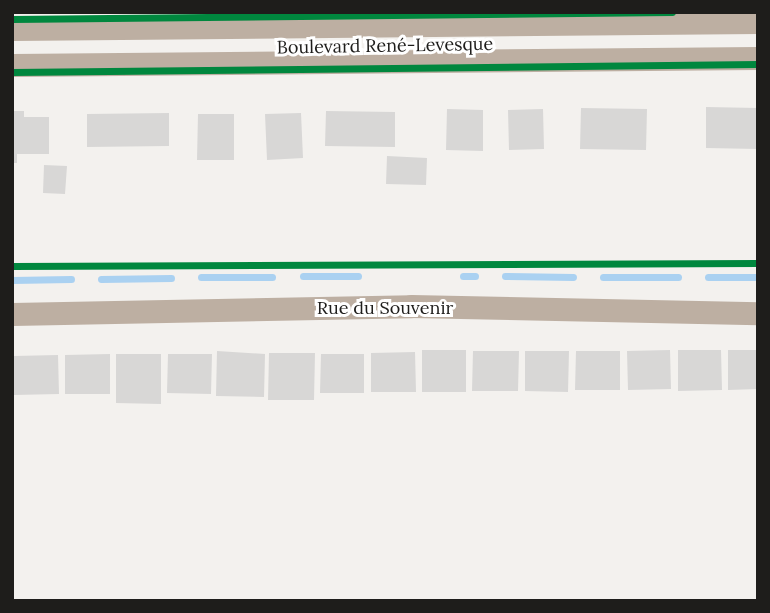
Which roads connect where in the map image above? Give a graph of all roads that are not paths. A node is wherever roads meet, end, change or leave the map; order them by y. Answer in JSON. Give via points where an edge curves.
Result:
{"nodes":[{"id":1,"x":758,"y":22,"type":"edge"},
{"id":2,"x":12,"y":29,"type":"edge"},
{"id":3,"x":758,"y":58,"type":"edge"},
{"id":4,"x":12,"y":65,"type":"edge"},
{"id":5,"x":758,"y":313,"type":"edge"},
{"id":6,"x":12,"y":314,"type":"edge"}],
"edges":[{"from":1,"to":2,"type":"street","name":"Boulevard René-Levesque"},
{"from":3,"to":4,"type":"street","name":"Boulevard René-Levesque"},
{"from":5,"to":6,"type":"street","name":"Rue du Souvenir","via":[[411,306]]}]}
